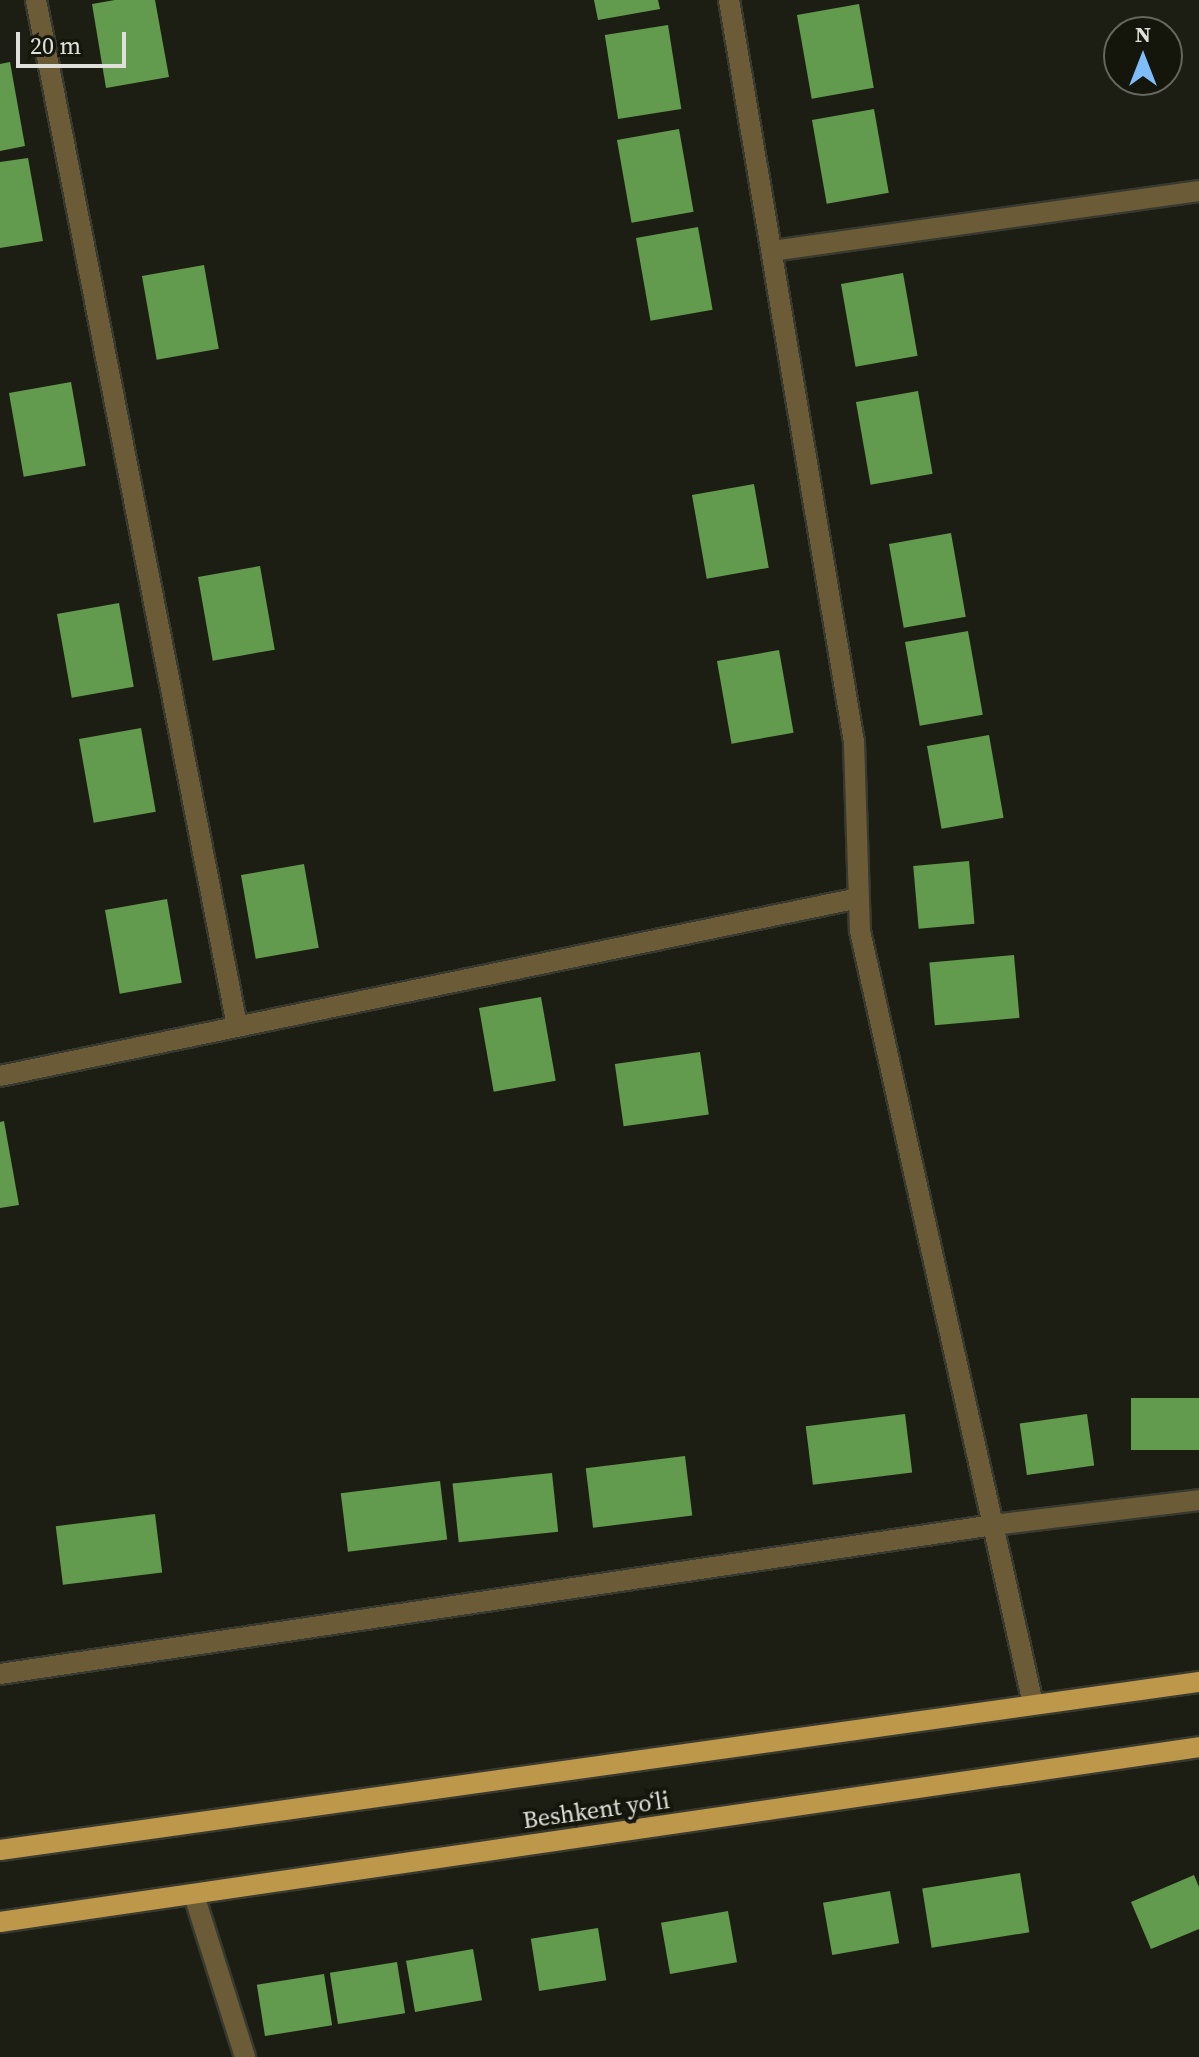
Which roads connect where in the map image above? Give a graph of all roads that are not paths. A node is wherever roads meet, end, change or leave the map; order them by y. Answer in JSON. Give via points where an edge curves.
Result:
{"nodes":[{"id":1,"x":36,"y":0,"type":"edge"},
{"id":2,"x":729,"y":0,"type":"edge"},
{"id":3,"x":1199,"y":191,"type":"edge"},
{"id":4,"x":772,"y":251,"type":"junction"},
{"id":5,"x":859,"y":898,"type":"junction"},
{"id":6,"x":237,"y":1025,"type":"junction"},
{"id":7,"x":0,"y":1076,"type":"edge"},
{"id":8,"x":1199,"y":1500,"type":"edge"},
{"id":9,"x":993,"y":1525,"type":"junction"},
{"id":10,"x":0,"y":1674,"type":"edge"},
{"id":11,"x":1199,"y":1682,"type":"edge"},
{"id":12,"x":1033,"y":1704,"type":"junction"},
{"id":13,"x":1199,"y":1747,"type":"edge"},
{"id":14,"x":0,"y":1850,"type":"edge"},
{"id":15,"x":194,"y":1895,"type":"junction"},
{"id":16,"x":0,"y":1922,"type":"edge"},
{"id":17,"x":245,"y":2057,"type":"edge"}],
"edges":[{"from":1,"to":6,"type":"street"},
{"from":2,"to":4,"type":"street"},
{"from":3,"to":4,"type":"street"},
{"from":4,"to":5,"type":"street","via":[[854,742]]},
{"from":5,"to":6,"type":"street"},
{"from":5,"to":9,"type":"street","via":[[860,931]]},
{"from":6,"to":7,"type":"street"},
{"from":8,"to":9,"type":"street"},
{"from":9,"to":10,"type":"street"},
{"from":9,"to":12,"type":"street"},
{"from":11,"to":12,"type":"main road","name":"Beshkent yoʻli"},
{"from":12,"to":14,"type":"main road","name":"Beshkent yoʻli"},
{"from":13,"to":15,"type":"main road","name":"Beshkent yoʻli"},
{"from":15,"to":16,"type":"main road","name":"Beshkent yoʻli"},
{"from":15,"to":17,"type":"street"}]}
